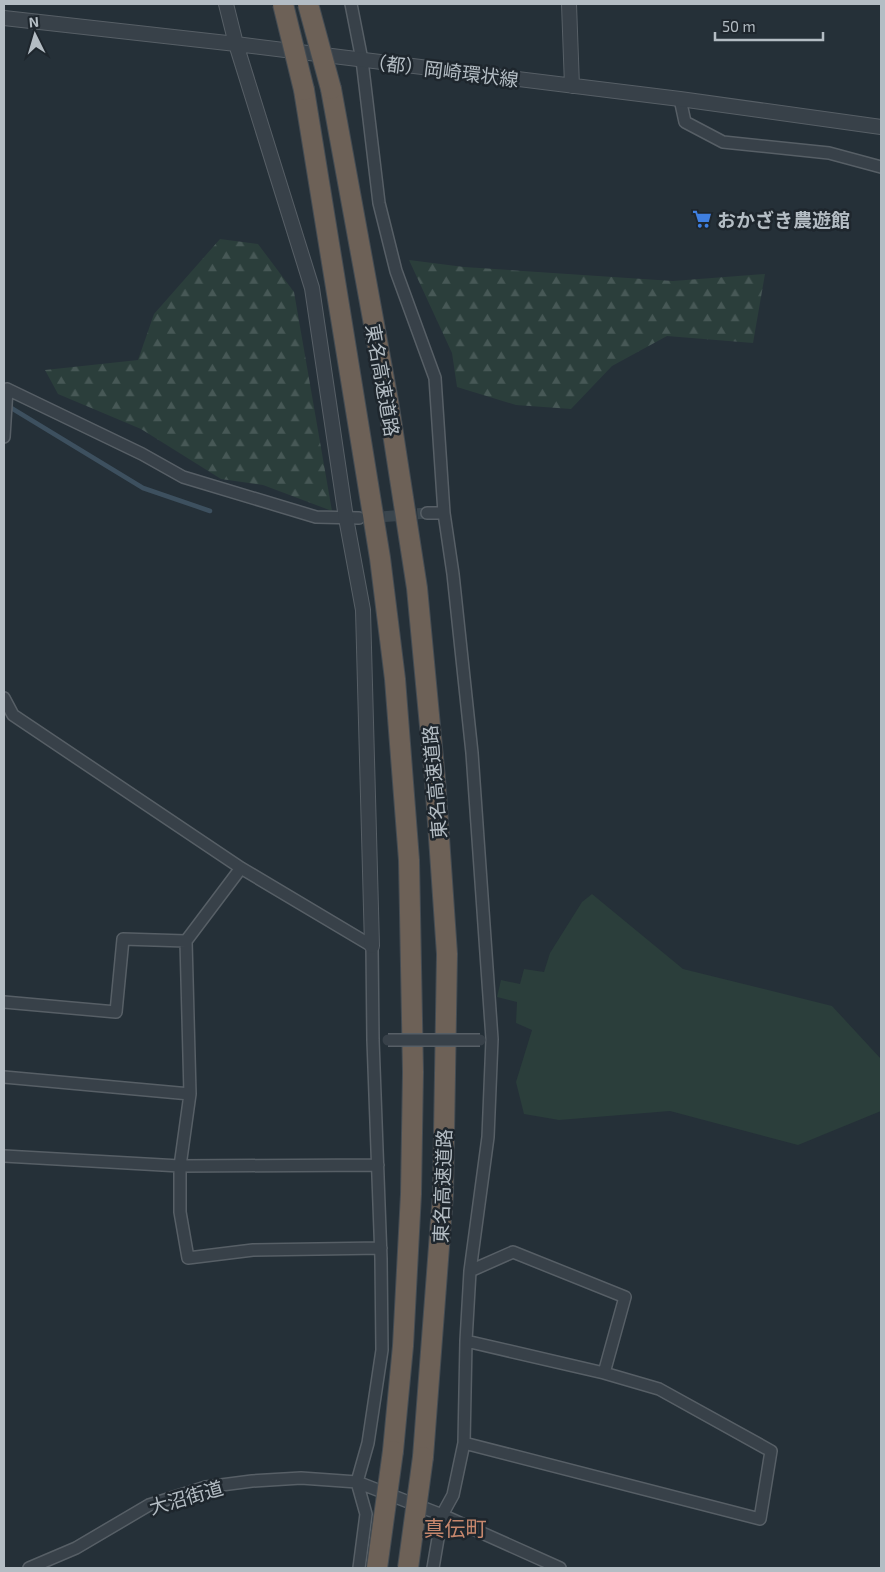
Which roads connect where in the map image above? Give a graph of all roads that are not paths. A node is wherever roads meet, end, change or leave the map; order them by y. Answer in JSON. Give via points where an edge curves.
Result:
{"nodes":[{"id":1,"x":226,"y":4,"type":"edge"},
{"id":2,"x":283,"y":4,"type":"edge"},
{"id":3,"x":308,"y":4,"type":"edge"},
{"id":4,"x":351,"y":4,"type":"edge"},
{"id":5,"x":569,"y":4,"type":"edge"},
{"id":6,"x":4,"y":18,"type":"edge"},
{"id":7,"x":236,"y":44,"type":"junction"},
{"id":8,"x":362,"y":60,"type":"junction"},
{"id":9,"x":572,"y":86,"type":"junction"},
{"id":10,"x":680,"y":99,"type":"junction"},
{"id":11,"x":881,"y":127,"type":"edge"},
{"id":12,"x":881,"y":167,"type":"edge"},
{"id":13,"x":4,"y":437,"type":"edge"},
{"id":14,"x":428,"y":513,"type":"tunnel mouth"},
{"id":15,"x":444,"y":513,"type":"junction"},
{"id":16,"x":352,"y":518,"type":"junction"},
{"id":17,"x":4,"y":698,"type":"edge"},
{"id":18,"x":241,"y":868,"type":"junction"},
{"id":19,"x":186,"y":941,"type":"junction"},
{"id":20,"x":372,"y":946,"type":"junction"},
{"id":21,"x":4,"y":1002,"type":"edge"},
{"id":22,"x":492,"y":1039,"type":"junction"},
{"id":23,"x":373,"y":1040,"type":"junction"},
{"id":24,"x":4,"y":1077,"type":"edge"},
{"id":25,"x":190,"y":1094,"type":"junction"},
{"id":26,"x":4,"y":1156,"type":"edge"},
{"id":27,"x":378,"y":1165,"type":"junction"},
{"id":28,"x":180,"y":1166,"type":"junction"},
{"id":29,"x":381,"y":1248,"type":"junction"},
{"id":30,"x":470,"y":1271,"type":"junction"},
{"id":31,"x":466,"y":1341,"type":"junction"},
{"id":32,"x":604,"y":1374,"type":"junction"},
{"id":33,"x":464,"y":1443,"type":"junction"},
{"id":34,"x":357,"y":1482,"type":"junction"},
{"id":35,"x":442,"y":1515,"type":"junction"},
{"id":36,"x":29,"y":1568,"type":"edge"},
{"id":37,"x":359,"y":1568,"type":"edge"},
{"id":38,"x":377,"y":1568,"type":"edge"},
{"id":39,"x":408,"y":1568,"type":"edge"},
{"id":40,"x":433,"y":1568,"type":"edge"},
{"id":41,"x":560,"y":1568,"type":"edge"}],
"edges":[{"from":1,"to":7,"type":"street"},
{"from":2,"to":38,"type":"highway","name":"東名高速道路","bridge":true,"via":[[304,90],[380,558],[395,679],[409,860],[413,1072],[411,1194],[403,1346]]},
{"from":3,"to":39,"type":"highway","name":"東名高速道路","bridge":true,"via":[[331,89],[388,401],[417,588],[447,954],[444,1194],[423,1457]]},
{"from":4,"to":8,"type":"street"},
{"from":5,"to":9,"type":"street"},
{"from":6,"to":7,"type":"street","name":"（都）岡崎環状線"},
{"from":7,"to":8,"type":"street","name":"（都）岡崎環状線"},
{"from":7,"to":16,"type":"street","via":[[312,288]]},
{"from":8,"to":9,"type":"street","name":"（都）岡崎環状線"},
{"from":8,"to":15,"type":"street","via":[[379,203],[396,270],[436,378]]},
{"from":9,"to":10,"type":"street","name":"（都）岡崎環状線"},
{"from":10,"to":11,"type":"street","name":"（都）岡崎環状線"},
{"from":10,"to":12,"type":"street","via":[[685,122],[723,142],[829,152]]},
{"from":13,"to":16,"type":"street","via":[[7,389],[183,477],[316,517]]},
{"from":14,"to":15,"type":"street"},
{"from":15,"to":22,"type":"street","via":[[472,753]]},
{"from":16,"to":20,"type":"street","via":[[363,610]]},
{"from":17,"to":18,"type":"street","via":[[13,715]]},
{"from":18,"to":19,"type":"street"},
{"from":18,"to":20,"type":"street"},
{"from":19,"to":21,"type":"street","via":[[123,939],[116,1012]]},
{"from":19,"to":25,"type":"street"},
{"from":20,"to":23,"type":"street"},
{"from":22,"to":23,"type":"street","bridge":true},
{"from":22,"to":30,"type":"street","via":[[488,1137]]},
{"from":23,"to":27,"type":"street"},
{"from":24,"to":25,"type":"street"},
{"from":25,"to":28,"type":"street"},
{"from":26,"to":28,"type":"street"},
{"from":27,"to":28,"type":"street"},
{"from":27,"to":29,"type":"street"},
{"from":28,"to":29,"type":"street","via":[[180,1212],[188,1258],[253,1250]]},
{"from":29,"to":34,"type":"street","via":[[382,1350],[368,1442]]},
{"from":30,"to":31,"type":"street"},
{"from":30,"to":32,"type":"street","via":[[512,1252],[625,1297]]},
{"from":31,"to":32,"type":"street"},
{"from":31,"to":33,"type":"street"},
{"from":32,"to":33,"type":"street","via":[[659,1389],[772,1451],[760,1519]]},
{"from":33,"to":35,"type":"street","via":[[453,1495]]},
{"from":34,"to":35,"type":"street","name":"大沼街道"},
{"from":34,"to":36,"type":"street","name":"大沼街道","via":[[301,1478],[206,1487],[149,1505],[76,1548]]},
{"from":34,"to":37,"type":"street","via":[[366,1514]]},
{"from":35,"to":40,"type":"street"},
{"from":35,"to":41,"type":"street"}]}
